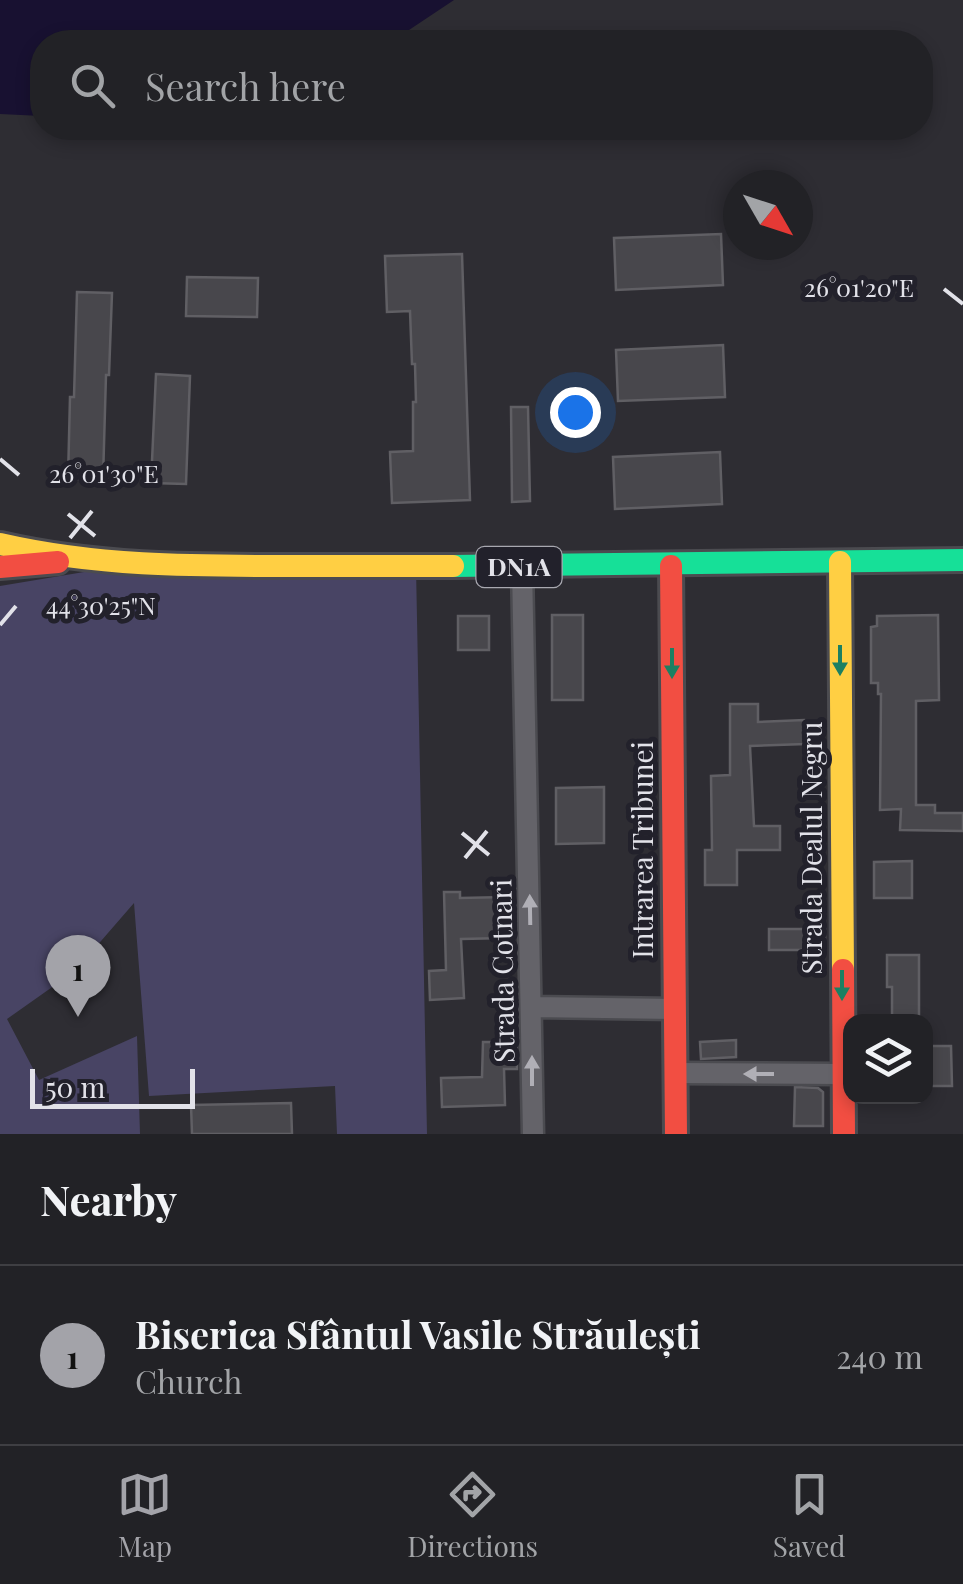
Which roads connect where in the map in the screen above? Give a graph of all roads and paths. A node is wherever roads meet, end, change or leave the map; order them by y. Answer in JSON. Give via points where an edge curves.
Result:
{"nodes":[{"id":1,"x":0,"y":544,"type":"edge"},
{"id":2,"x":76,"y":560,"type":"junction"},
{"id":3,"x":963,"y":560,"type":"edge"},
{"id":4,"x":840,"y":562,"type":"junction"},
{"id":5,"x":671,"y":566,"type":"junction"},
{"id":6,"x":0,"y":567,"type":"edge"},
{"id":7,"x":522,"y":567,"type":"junction"},
{"id":8,"x":532,"y":1007,"type":"junction"},
{"id":9,"x":674,"y":1009,"type":"junction"},
{"id":10,"x":676,"y":1073,"type":"junction"},
{"id":11,"x":842,"y":1074,"type":"junction"},
{"id":12,"x":533,"y":1134,"type":"edge"},
{"id":13,"x":676,"y":1134,"type":"edge"},
{"id":14,"x":844,"y":1134,"type":"edge"}],
"edges":[{"from":1,"to":2,"type":"street","number":"DN1A"},
{"from":2,"to":6,"type":"street"},
{"from":2,"to":7,"type":"street","number":"DN1A"},
{"from":3,"to":4,"type":"street","number":"DN1A"},
{"from":4,"to":5,"type":"street","number":"DN1A"},
{"from":4,"to":11,"type":"street","name":"Strada Dealul Negru","one_way":true},
{"from":5,"to":7,"type":"street","number":"DN1A"},
{"from":5,"to":9,"type":"street","name":"Intrarea Tribunei","one_way":true},
{"from":8,"to":7,"type":"street","name":"Strada Cotnari","one_way":true},
{"from":8,"to":9,"type":"street"},
{"from":12,"to":8,"type":"street","name":"Strada Cotnari","one_way":true},
{"from":9,"to":10,"type":"street","name":"Intrarea Tribunei"},
{"from":11,"to":10,"type":"street","one_way":true},
{"from":10,"to":13,"type":"street","name":"Intrarea Tribunei"},
{"from":11,"to":14,"type":"street","name":"Strada Dealul Negru"}]}
